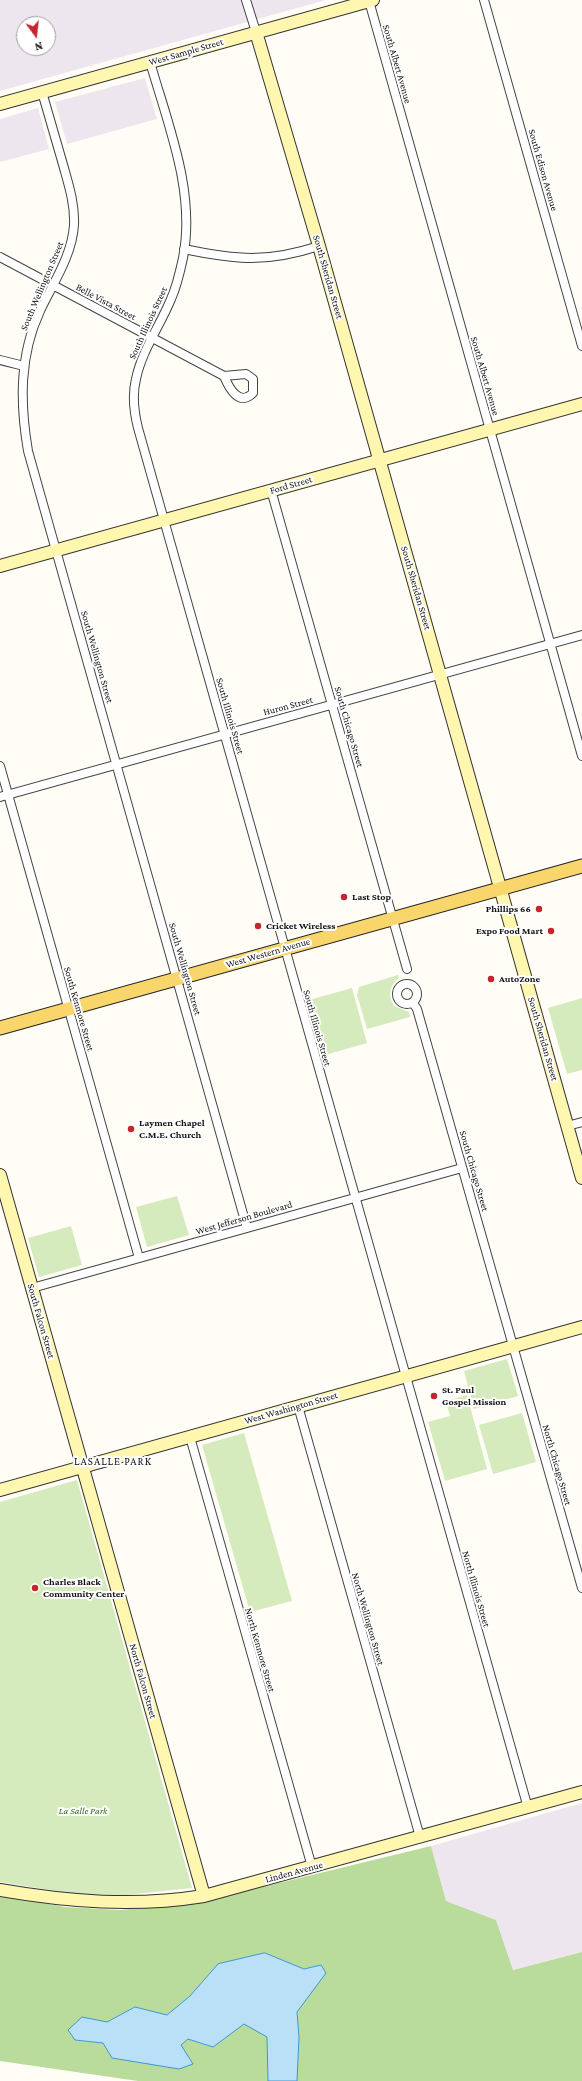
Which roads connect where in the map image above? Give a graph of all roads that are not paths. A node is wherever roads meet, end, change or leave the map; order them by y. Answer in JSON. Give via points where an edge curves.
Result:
{"nodes":[{"id":1,"x":246,"y":0,"type":"edge"},
{"id":2,"x":371,"y":0,"type":"edge"},
{"id":3,"x":484,"y":0,"type":"edge"},
{"id":4,"x":256,"y":32,"type":"junction"},
{"id":5,"x":150,"y":62,"type":"junction"},
{"id":6,"x":42,"y":92,"type":"junction"},
{"id":7,"x":0,"y":104,"type":"edge"},
{"id":8,"x":319,"y":246,"type":"junction"},
{"id":9,"x":184,"y":249,"type":"junction"},
{"id":10,"x":0,"y":257,"type":"edge"},
{"id":11,"x":53,"y":285,"type":"junction"},
{"id":12,"x":152,"y":338,"type":"junction"},
{"id":13,"x":582,"y":346,"type":"edge"},
{"id":14,"x":0,"y":360,"type":"edge"},
{"id":15,"x":24,"y":366,"type":"junction"},
{"id":16,"x":224,"y":376,"type":"dead end"},
{"id":17,"x":582,"y":404,"type":"edge"},
{"id":18,"x":490,"y":430,"type":"junction"},
{"id":19,"x":379,"y":460,"type":"junction"},
{"id":20,"x":272,"y":490,"type":"junction"},
{"id":21,"x":164,"y":521,"type":"junction"},
{"id":22,"x":56,"y":550,"type":"junction"},
{"id":23,"x":0,"y":566,"type":"edge"},
{"id":24,"x":582,"y":635,"type":"edge"},
{"id":25,"x":550,"y":644,"type":"junction"},
{"id":26,"x":440,"y":674,"type":"junction"},
{"id":27,"x":332,"y":705,"type":"junction"},
{"id":28,"x":224,"y":734,"type":"junction"},
{"id":29,"x":582,"y":756,"type":"edge"},
{"id":30,"x":116,"y":764,"type":"junction"},
{"id":31,"x":0,"y":766,"type":"edge"},
{"id":32,"x":8,"y":794,"type":"junction"},
{"id":33,"x":0,"y":797,"type":"edge"},
{"id":34,"x":582,"y":866,"type":"edge"},
{"id":35,"x":500,"y":889,"type":"junction"},
{"id":36,"x":392,"y":918,"type":"junction"},
{"id":37,"x":285,"y":948,"type":"junction"},
{"id":38,"x":406,"y":969,"type":"dead end"},
{"id":39,"x":177,"y":979,"type":"junction"},
{"id":40,"x":413,"y":1003,"type":"dead end"},
{"id":41,"x":69,"y":1009,"type":"junction"},
{"id":42,"x":0,"y":1028,"type":"edge"},
{"id":43,"x":582,"y":1122,"type":"edge"},
{"id":44,"x":567,"y":1126,"type":"junction"},
{"id":45,"x":462,"y":1168,"type":"junction"},
{"id":46,"x":0,"y":1175,"type":"edge"},
{"id":47,"x":582,"y":1178,"type":"edge"},
{"id":48,"x":354,"y":1198,"type":"junction"},
{"id":49,"x":247,"y":1228,"type":"junction"},
{"id":50,"x":139,"y":1258,"type":"junction"},
{"id":51,"x":32,"y":1288,"type":"junction"},
{"id":52,"x":582,"y":1327,"type":"edge"},
{"id":53,"x":512,"y":1347,"type":"junction"},
{"id":54,"x":405,"y":1376,"type":"junction"},
{"id":55,"x":298,"y":1406,"type":"junction"},
{"id":56,"x":190,"y":1437,"type":"junction"},
{"id":57,"x":82,"y":1467,"type":"junction"},
{"id":58,"x":0,"y":1490,"type":"edge"},
{"id":59,"x":582,"y":1588,"type":"edge"},
{"id":60,"x":582,"y":1792,"type":"edge"},
{"id":61,"x":528,"y":1808,"type":"junction"},
{"id":62,"x":420,"y":1837,"type":"junction"},
{"id":63,"x":312,"y":1867,"type":"junction"},
{"id":64,"x":0,"y":1890,"type":"edge"},
{"id":65,"x":204,"y":1896,"type":"junction"}],
"edges":[{"from":1,"to":4,"type":"street","name":"South Sheridan Street"},
{"from":2,"to":4,"type":"street","name":"West Sample Street"},
{"from":2,"to":18,"type":"street","name":"South Albert Avenue"},
{"from":3,"to":13,"type":"street","name":"South Edison Avenue"},
{"from":4,"to":5,"type":"street","name":"West Sample Street"},
{"from":4,"to":8,"type":"street","name":"South Sheridan Street"},
{"from":5,"to":6,"type":"street","name":"West Sample Street"},
{"from":5,"to":9,"type":"street","name":"South Illinois Street","via":[[182,180],[186,211]]},
{"from":6,"to":7,"type":"street","name":"West Sample Street"},
{"from":6,"to":11,"type":"street","name":"South Wellington Street","via":[[74,211],[68,255]]},
{"from":8,"to":9,"type":"street","via":[[288,255],[253,259],[222,257]]},
{"from":8,"to":19,"type":"street","name":"South Sheridan Street"},
{"from":9,"to":12,"type":"street","name":"South Illinois Street","via":[[181,270],[171,300]]},
{"from":10,"to":11,"type":"street","name":"Belle Vista Street"},
{"from":11,"to":12,"type":"street","name":"Belle Vista Street"},
{"from":11,"to":15,"type":"street","name":"South Wellington Street","via":[[33,328]]},
{"from":12,"to":16,"type":"street","name":"Belle Vista Street"},
{"from":12,"to":21,"type":"street","name":"South Illinois Street","via":[[139,365],[134,402],[138,428]]},
{"from":14,"to":15,"type":"street"},
{"from":15,"to":22,"type":"street","name":"South Wellington Street","via":[[22,404],[25,433]]},
{"from":17,"to":18,"type":"street","name":"Ford Street"},
{"from":18,"to":19,"type":"street","name":"Ford Street"},
{"from":18,"to":25,"type":"street","name":"South Albert Avenue"},
{"from":19,"to":20,"type":"street","name":"Ford Street"},
{"from":19,"to":26,"type":"street","name":"South Sheridan Street"},
{"from":20,"to":21,"type":"street","name":"Ford Street"},
{"from":20,"to":27,"type":"street","name":"South Chicago Street"},
{"from":21,"to":22,"type":"street","name":"Ford Street"},
{"from":21,"to":28,"type":"street","name":"South Illinois Street"},
{"from":22,"to":23,"type":"street","name":"Ford Street"},
{"from":22,"to":30,"type":"street","name":"South Wellington Street"},
{"from":24,"to":25,"type":"street","name":"Huron Street"},
{"from":25,"to":26,"type":"street","name":"Huron Street"},
{"from":25,"to":29,"type":"street","name":"South Albert Avenue"},
{"from":26,"to":27,"type":"street","name":"Huron Street"},
{"from":26,"to":35,"type":"street","name":"South Sheridan Street"},
{"from":27,"to":28,"type":"street","name":"Huron Street"},
{"from":27,"to":36,"type":"street","name":"South Chicago Street"},
{"from":28,"to":30,"type":"street","name":"Huron Street"},
{"from":28,"to":37,"type":"street","name":"South Illinois Street"},
{"from":30,"to":32,"type":"street","name":"Huron Street"},
{"from":30,"to":39,"type":"street","name":"South Wellington Street"},
{"from":31,"to":32,"type":"street","name":"South Kenmore Street"},
{"from":32,"to":33,"type":"street","name":"Huron Street"},
{"from":32,"to":41,"type":"street","name":"South Kenmore Street"},
{"from":34,"to":35,"type":"main road","name":"West Western Avenue"},
{"from":35,"to":36,"type":"main road","name":"West Western Avenue"},
{"from":35,"to":44,"type":"street","name":"South Sheridan Street"},
{"from":36,"to":37,"type":"main road","name":"West Western Avenue"},
{"from":36,"to":38,"type":"street","name":"South Chicago Street"},
{"from":37,"to":39,"type":"main road","name":"West Western Avenue"},
{"from":37,"to":48,"type":"street","name":"South Illinois Street"},
{"from":39,"to":41,"type":"main road","name":"West Western Avenue"},
{"from":39,"to":49,"type":"street","name":"South Wellington Street"},
{"from":40,"to":45,"type":"street","name":"South Chicago Street","via":[[417,1009]]},
{"from":41,"to":42,"type":"main road","name":"West Western Avenue"},
{"from":41,"to":50,"type":"street","name":"South Kenmore Street"},
{"from":43,"to":44,"type":"street"},
{"from":44,"to":47,"type":"street","name":"South Sheridan Street"},
{"from":45,"to":48,"type":"street","name":"West Jefferson Boulevard"},
{"from":45,"to":53,"type":"street","name":"South Chicago Street"},
{"from":46,"to":51,"type":"street","name":"South Falcon Street"},
{"from":48,"to":49,"type":"street","name":"West Jefferson Boulevard"},
{"from":48,"to":54,"type":"street","name":"South Illinois Street"},
{"from":49,"to":50,"type":"street","name":"West Jefferson Boulevard"},
{"from":50,"to":51,"type":"street","name":"West Jefferson Boulevard"},
{"from":51,"to":57,"type":"street","name":"South Falcon Street"},
{"from":52,"to":53,"type":"street","name":"West Washington Street"},
{"from":53,"to":54,"type":"street","name":"West Washington Street"},
{"from":53,"to":59,"type":"street","name":"North Chicago Street"},
{"from":54,"to":55,"type":"street","name":"West Washington Street"},
{"from":54,"to":61,"type":"street","name":"North Illinois Street"},
{"from":55,"to":56,"type":"street","name":"West Washington Street"},
{"from":55,"to":62,"type":"street","name":"North Wellington Street"},
{"from":56,"to":57,"type":"street","name":"West Washington Street"},
{"from":56,"to":63,"type":"street","name":"North Kenmore Street"},
{"from":57,"to":58,"type":"street","name":"West Washington Street"},
{"from":57,"to":65,"type":"street","name":"North Falcon Street"},
{"from":60,"to":61,"type":"street","name":"Linden Avenue"},
{"from":61,"to":62,"type":"street","name":"Linden Avenue"},
{"from":62,"to":63,"type":"street","name":"Linden Avenue"},
{"from":63,"to":65,"type":"street","name":"Linden Avenue"},
{"from":64,"to":65,"type":"street","name":"Linden Avenue","via":[[59,1900],[101,1903]]}]}
